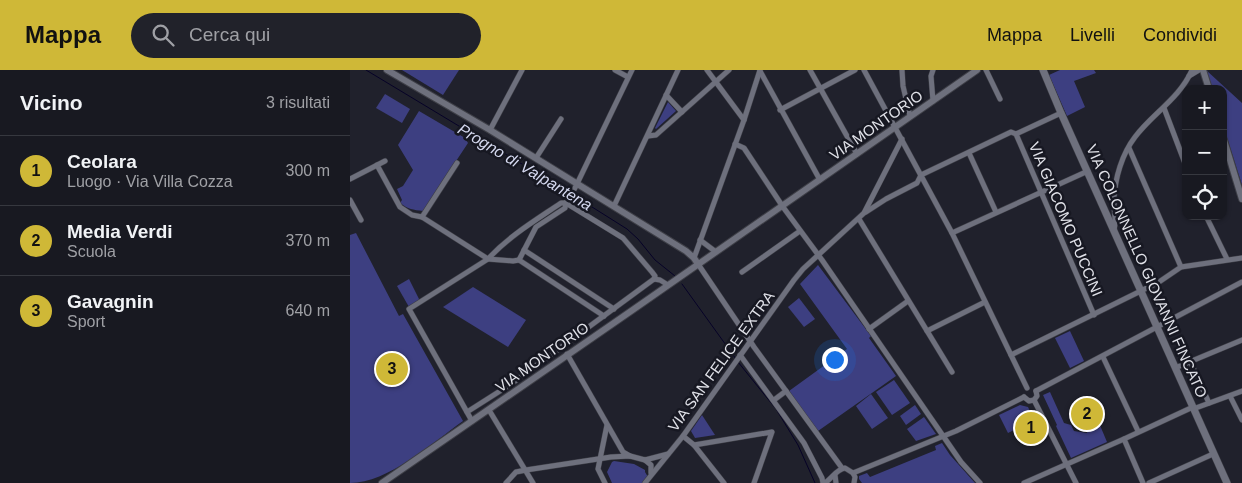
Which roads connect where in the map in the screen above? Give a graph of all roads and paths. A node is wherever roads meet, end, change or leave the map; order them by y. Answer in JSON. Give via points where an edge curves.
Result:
{"nodes":[{"id":1,"x":387,"y":70,"type":"edge"},
{"id":2,"x":522,"y":70,"type":"edge"},
{"id":3,"x":615,"y":70,"type":"edge"},
{"id":4,"x":632,"y":70,"type":"edge"},
{"id":5,"x":678,"y":70,"type":"edge"},
{"id":6,"x":707,"y":70,"type":"edge"},
{"id":7,"x":729,"y":70,"type":"edge"},
{"id":8,"x":760,"y":70,"type":"edge"},
{"id":9,"x":810,"y":70,"type":"edge"},
{"id":10,"x":855,"y":70,"type":"edge"},
{"id":11,"x":864,"y":70,"type":"edge"},
{"id":12,"x":902,"y":70,"type":"edge"},
{"id":13,"x":933,"y":70,"type":"edge"},
{"id":14,"x":977,"y":70,"type":"edge"},
{"id":15,"x":986,"y":70,"type":"edge"},
{"id":16,"x":1043,"y":70,"type":"edge"},
{"id":17,"x":1192,"y":70,"type":"edge"},
{"id":18,"x":1199,"y":70,"type":"edge"},
{"id":19,"x":1203,"y":70,"type":"edge"},
{"id":20,"x":628,"y":77,"type":"junction"},
{"id":21,"x":1189,"y":77,"type":"junction"},
{"id":22,"x":715,"y":83,"type":"junction"},
{"id":23,"x":1208,"y":85,"type":"edge"},
{"id":24,"x":820,"y":88,"type":"junction"},
{"id":25,"x":666,"y":95,"type":"junction"},
{"id":26,"x":1000,"y":99,"type":"dead end"},
{"id":27,"x":933,"y":101,"type":"junction"},
{"id":28,"x":1164,"y":108,"type":"junction"},
{"id":29,"x":780,"y":110,"type":"junction"},
{"id":30,"x":682,"y":112,"type":"junction"},
{"id":31,"x":1061,"y":113,"type":"junction"},
{"id":32,"x":910,"y":116,"type":"junction"},
{"id":33,"x":560,"y":119,"type":"dead end"},
{"id":34,"x":744,"y":120,"type":"junction"},
{"id":35,"x":895,"y":127,"type":"junction"},
{"id":36,"x":490,"y":130,"type":"junction"},
{"id":37,"x":1016,"y":134,"type":"junction"},
{"id":38,"x":648,"y":136,"type":"junction"},
{"id":39,"x":902,"y":139,"type":"junction"},
{"id":40,"x":734,"y":144,"type":"junction"},
{"id":41,"x":1128,"y":148,"type":"junction"},
{"id":42,"x":969,"y":152,"type":"junction"},
{"id":43,"x":857,"y":154,"type":"junction"},
{"id":44,"x":1182,"y":155,"type":"edge"},
{"id":45,"x":536,"y":158,"type":"junction"},
{"id":46,"x":386,"y":161,"type":"dead end"},
{"id":47,"x":1227,"y":161,"type":"edge"},
{"id":48,"x":456,"y":163,"type":"dead end"},
{"id":49,"x":377,"y":165,"type":"junction"},
{"id":50,"x":1088,"y":171,"type":"junction"},
{"id":51,"x":921,"y":175,"type":"junction"},
{"id":52,"x":350,"y":179,"type":"edge"},
{"id":53,"x":820,"y":180,"type":"junction"},
{"id":54,"x":578,"y":183,"type":"junction"},
{"id":55,"x":1042,"y":192,"type":"junction"},
{"id":56,"x":872,"y":198,"type":"junction"},
{"id":57,"x":886,"y":199,"type":"junction"},
{"id":58,"x":1242,"y":199,"type":"edge"},
{"id":59,"x":350,"y":200,"type":"edge"},
{"id":60,"x":566,"y":202,"type":"junction"},
{"id":61,"x":614,"y":206,"type":"junction"},
{"id":62,"x":783,"y":207,"type":"junction"},
{"id":63,"x":996,"y":212,"type":"junction"},
{"id":64,"x":864,"y":213,"type":"junction"},
{"id":65,"x":422,"y":217,"type":"junction"},
{"id":66,"x":859,"y":219,"type":"junction"},
{"id":67,"x":361,"y":220,"type":"dead end"},
{"id":68,"x":1208,"y":220,"type":"edge"},
{"id":69,"x":1114,"y":230,"type":"junction"},
{"id":70,"x":800,"y":231,"type":"junction"},
{"id":71,"x":952,"y":232,"type":"junction"},
{"id":72,"x":700,"y":240,"type":"junction"},
{"id":73,"x":524,"y":250,"type":"junction"},
{"id":74,"x":716,"y":252,"type":"junction"},
{"id":75,"x":819,"y":256,"type":"junction"},
{"id":76,"x":694,"y":258,"type":"junction"},
{"id":77,"x":1242,"y":258,"type":"edge"},
{"id":78,"x":488,"y":259,"type":"junction"},
{"id":79,"x":1227,"y":259,"type":"junction"},
{"id":80,"x":519,"y":260,"type":"junction"},
{"id":81,"x":698,"y":264,"type":"junction"},
{"id":82,"x":1181,"y":267,"type":"junction"},
{"id":83,"x":742,"y":272,"type":"dead end"},
{"id":84,"x":654,"y":279,"type":"junction"},
{"id":85,"x":1242,"y":282,"type":"edge"},
{"id":86,"x":668,"y":285,"type":"junction"},
{"id":87,"x":1142,"y":291,"type":"junction"},
{"id":88,"x":908,"y":301,"type":"junction"},
{"id":89,"x":985,"y":302,"type":"junction"},
{"id":90,"x":614,"y":309,"type":"junction"},
{"id":91,"x":1094,"y":315,"type":"junction"},
{"id":92,"x":604,"y":316,"type":"junction"},
{"id":93,"x":1158,"y":328,"type":"junction"},
{"id":94,"x":869,"y":329,"type":"junction"},
{"id":95,"x":927,"y":331,"type":"junction"},
{"id":96,"x":1242,"y":340,"type":"edge"},
{"id":97,"x":750,"y":341,"type":"junction"},
{"id":98,"x":567,"y":354,"type":"junction"},
{"id":99,"x":1011,"y":355,"type":"junction"},
{"id":100,"x":740,"y":356,"type":"junction"},
{"id":101,"x":1103,"y":357,"type":"junction"},
{"id":102,"x":1190,"y":362,"type":"junction"},
{"id":103,"x":1176,"y":368,"type":"junction"},
{"id":104,"x":952,"y":372,"type":"dead end"},
{"id":105,"x":1027,"y":388,"type":"junction"},
{"id":106,"x":1242,"y":390,"type":"edge"},
{"id":107,"x":786,"y":391,"type":"junction"},
{"id":108,"x":1036,"y":391,"type":"junction"},
{"id":109,"x":1230,"y":396,"type":"junction"},
{"id":110,"x":1024,"y":397,"type":"junction"},
{"id":111,"x":774,"y":400,"type":"junction"},
{"id":112,"x":1034,"y":400,"type":"junction"},
{"id":113,"x":1208,"y":403,"type":"junction"},
{"id":114,"x":1193,"y":408,"type":"junction"},
{"id":115,"x":489,"y":410,"type":"junction"},
{"id":116,"x":467,"y":412,"type":"junction"},
{"id":117,"x":1242,"y":420,"type":"edge"},
{"id":118,"x":472,"y":421,"type":"junction"},
{"id":119,"x":607,"y":425,"type":"junction"},
{"id":120,"x":1138,"y":431,"type":"junction"},
{"id":121,"x":683,"y":436,"type":"junction"},
{"id":122,"x":944,"y":437,"type":"junction"},
{"id":123,"x":1124,"y":439,"type":"junction"},
{"id":124,"x":694,"y":445,"type":"junction"},
{"id":125,"x":668,"y":454,"type":"junction"},
{"id":126,"x":1213,"y":454,"type":"junction"},
{"id":127,"x":630,"y":456,"type":"junction"},
{"id":128,"x":599,"y":460,"type":"junction"},
{"id":129,"x":645,"y":460,"type":"junction"},
{"id":130,"x":1067,"y":465,"type":"junction"},
{"id":131,"x":842,"y":468,"type":"junction"},
{"id":132,"x":526,"y":470,"type":"junction"},
{"id":133,"x":651,"y":475,"type":"junction"},
{"id":134,"x":835,"y":475,"type":"junction"},
{"id":135,"x":854,"y":478,"type":"edge"},
{"id":136,"x":722,"y":482,"type":"edge"},
{"id":137,"x":382,"y":483,"type":"edge"},
{"id":138,"x":506,"y":483,"type":"edge"},
{"id":139,"x":533,"y":483,"type":"edge"},
{"id":140,"x":605,"y":483,"type":"edge"},
{"id":141,"x":645,"y":483,"type":"edge"},
{"id":142,"x":754,"y":483,"type":"edge"},
{"id":143,"x":824,"y":483,"type":"edge"},
{"id":144,"x":836,"y":483,"type":"edge"},
{"id":145,"x":858,"y":483,"type":"edge"},
{"id":146,"x":980,"y":483,"type":"edge"},
{"id":147,"x":1024,"y":483,"type":"edge"},
{"id":148,"x":1076,"y":483,"type":"edge"},
{"id":149,"x":1143,"y":483,"type":"edge"},
{"id":150,"x":1149,"y":483,"type":"edge"},
{"id":151,"x":1227,"y":483,"type":"edge"}],
"edges":[{"from":1,"to":36,"type":"street"},
{"from":2,"to":36,"type":"street"},
{"from":3,"to":20,"type":"street"},
{"from":4,"to":20,"type":"street"},
{"from":5,"to":25,"type":"street"},
{"from":6,"to":22,"type":"street"},
{"from":7,"to":22,"type":"street"},
{"from":8,"to":29,"type":"street"},
{"from":8,"to":34,"type":"street"},
{"from":9,"to":24,"type":"street"},
{"from":10,"to":24,"type":"street"},
{"from":11,"to":35,"type":"street"},
{"from":12,"to":32,"type":"street"},
{"from":13,"to":27,"type":"street"},
{"from":14,"to":27,"type":"street","name":"VIA MONTORIO"},
{"from":15,"to":26,"type":"street"},
{"from":16,"to":31,"type":"main road","name":"VIA COLONNELLO GIOVANNI FINCATO"},
{"from":17,"to":21,"type":"street"},
{"from":18,"to":21,"type":"street"},
{"from":19,"to":23,"type":"street"},
{"from":20,"to":54,"type":"street"},
{"from":21,"to":28,"type":"street"},
{"from":22,"to":30,"type":"street"},
{"from":22,"to":34,"type":"street"},
{"from":24,"to":29,"type":"street"},
{"from":24,"to":43,"type":"street"},
{"from":25,"to":30,"type":"street"},
{"from":25,"to":38,"type":"street"},
{"from":27,"to":32,"type":"street","name":"VIA MONTORIO"},
{"from":28,"to":41,"type":"street"},
{"from":28,"to":44,"type":"street"},
{"from":29,"to":53,"type":"street"},
{"from":30,"to":38,"type":"street","via":[[656,135]]},
{"from":31,"to":37,"type":"street"},
{"from":31,"to":50,"type":"main road","name":"VIA COLONNELLO GIOVANNI FINCATO"},
{"from":32,"to":35,"type":"street","name":"VIA MONTORIO"},
{"from":33,"to":45,"type":"street"},
{"from":34,"to":40,"type":"street"},
{"from":35,"to":39,"type":"street"},
{"from":35,"to":43,"type":"street","name":"VIA MONTORIO"},
{"from":36,"to":45,"type":"street"},
{"from":37,"to":42,"type":"street","via":[[1011,132]]},
{"from":37,"to":55,"type":"street","name":"VIA GIACOMO PUCCINI"},
{"from":38,"to":61,"type":"street"},
{"from":39,"to":51,"type":"street"},
{"from":39,"to":56,"type":"street","name":"VIA SAN FELICE EXTRA"},
{"from":40,"to":62,"type":"street","via":[[744,148]]},
{"from":40,"to":72,"type":"street"},
{"from":41,"to":69,"type":"street","via":[[1116,184]]},
{"from":41,"to":82,"type":"street"},
{"from":42,"to":51,"type":"street"},
{"from":42,"to":63,"type":"street"},
{"from":43,"to":53,"type":"street","name":"VIA MONTORIO"},
{"from":45,"to":54,"type":"street"},
{"from":46,"to":49,"type":"street"},
{"from":47,"to":58,"type":"street"},
{"from":48,"to":65,"type":"street"},
{"from":49,"to":52,"type":"street"},
{"from":49,"to":65,"type":"street","via":[[400,208]]},
{"from":50,"to":55,"type":"street"},
{"from":50,"to":69,"type":"main road","name":"VIA COLONNELLO GIOVANNI FINCATO"},
{"from":51,"to":57,"type":"street","via":[[917,183]]},
{"from":51,"to":71,"type":"street"},
{"from":53,"to":62,"type":"street","name":"VIA MONTORIO"},
{"from":54,"to":60,"type":"street"},
{"from":54,"to":61,"type":"street"},
{"from":55,"to":63,"type":"street"},
{"from":55,"to":91,"type":"street","name":"VIA GIACOMO PUCCINI"},
{"from":56,"to":57,"type":"street"},
{"from":56,"to":64,"type":"street","name":"VIA SAN FELICE EXTRA"},
{"from":57,"to":64,"type":"street"},
{"from":59,"to":67,"type":"street"},
{"from":60,"to":73,"type":"street","via":[[565,208],[536,227]]},
{"from":60,"to":78,"type":"street","via":[[525,227]]},
{"from":60,"to":84,"type":"street","via":[[623,238],[652,272]]},
{"from":61,"to":76,"type":"street"},
{"from":62,"to":70,"type":"street"},
{"from":62,"to":74,"type":"street","name":"VIA MONTORIO"},
{"from":63,"to":71,"type":"street"},
{"from":64,"to":66,"type":"street","name":"VIA SAN FELICE EXTRA"},
{"from":65,"to":78,"type":"street"},
{"from":66,"to":75,"type":"street","name":"VIA SAN FELICE EXTRA"},
{"from":66,"to":88,"type":"street"},
{"from":68,"to":79,"type":"street"},
{"from":69,"to":87,"type":"main road","name":"VIA COLONNELLO GIOVANNI FINCATO"},
{"from":70,"to":75,"type":"street"},
{"from":70,"to":83,"type":"street"},
{"from":71,"to":89,"type":"street"},
{"from":72,"to":74,"type":"street"},
{"from":72,"to":76,"type":"street"},
{"from":73,"to":80,"type":"street"},
{"from":73,"to":90,"type":"street"},
{"from":74,"to":81,"type":"street","name":"VIA MONTORIO"},
{"from":75,"to":94,"type":"street"},
{"from":75,"to":97,"type":"street","name":"VIA SAN FELICE EXTRA","via":[[794,280]]},
{"from":76,"to":81,"type":"street"},
{"from":77,"to":79,"type":"street"},
{"from":78,"to":80,"type":"street"},
{"from":78,"to":116,"type":"street","via":[[409,309]]},
{"from":79,"to":82,"type":"street"},
{"from":80,"to":92,"type":"street"},
{"from":81,"to":86,"type":"street","name":"VIA MONTORIO"},
{"from":81,"to":97,"type":"street"},
{"from":82,"to":87,"type":"street"},
{"from":84,"to":86,"type":"street"},
{"from":84,"to":90,"type":"street","name":"VIA MONTORIO"},
{"from":85,"to":93,"type":"street"},
{"from":86,"to":98,"type":"street","name":"VIA MONTORIO"},
{"from":87,"to":91,"type":"street"},
{"from":87,"to":93,"type":"main road","name":"VIA COLONNELLO GIOVANNI FINCATO"},
{"from":88,"to":94,"type":"street"},
{"from":88,"to":95,"type":"street"},
{"from":89,"to":95,"type":"street"},
{"from":89,"to":99,"type":"street"},
{"from":90,"to":92,"type":"street","name":"VIA MONTORIO"},
{"from":91,"to":99,"type":"street"},
{"from":92,"to":116,"type":"street","name":"VIA MONTORIO"},
{"from":93,"to":101,"type":"street"},
{"from":93,"to":103,"type":"main road","name":"VIA COLONNELLO GIOVANNI FINCATO"},
{"from":94,"to":122,"type":"street"},
{"from":95,"to":104,"type":"street"},
{"from":96,"to":102,"type":"street"},
{"from":97,"to":100,"type":"street","name":"VIA SAN FELICE EXTRA"},
{"from":97,"to":107,"type":"street"},
{"from":98,"to":115,"type":"street","name":"VIA MONTORIO"},
{"from":98,"to":119,"type":"street"},
{"from":99,"to":105,"type":"street"},
{"from":100,"to":111,"type":"street"},
{"from":100,"to":121,"type":"street","name":"VIA SAN FELICE EXTRA"},
{"from":101,"to":108,"type":"street"},
{"from":101,"to":120,"type":"street"},
{"from":102,"to":103,"type":"street"},
{"from":102,"to":113,"type":"street","name":"VIA COLONNELLO GIOVANNI FINCATO"},
{"from":103,"to":114,"type":"main road","name":"VIA COLONNELLO GIOVANNI FINCATO"},
{"from":105,"to":108,"type":"street"},
{"from":105,"to":110,"type":"street","via":[[1023,392]]},
{"from":106,"to":109,"type":"street"},
{"from":107,"to":111,"type":"street"},
{"from":107,"to":131,"type":"street"},
{"from":108,"to":112,"type":"street"},
{"from":109,"to":113,"type":"street"},
{"from":109,"to":117,"type":"street"},
{"from":110,"to":112,"type":"street"},
{"from":110,"to":122,"type":"street"},
{"from":111,"to":143,"type":"street","via":[[804,443]]},
{"from":112,"to":130,"type":"street"},
{"from":113,"to":114,"type":"street"},
{"from":114,"to":120,"type":"street"},
{"from":114,"to":126,"type":"main road","name":"VIA COLONNELLO GIOVANNI FINCATO"},
{"from":115,"to":118,"type":"street","name":"VIA MONTORIO"},
{"from":115,"to":132,"type":"street"},
{"from":116,"to":118,"type":"street"},
{"from":118,"to":137,"type":"street","name":"VIA MONTORIO"},
{"from":119,"to":127,"type":"street","via":[[623,452]]},
{"from":119,"to":128,"type":"street"},
{"from":120,"to":123,"type":"street"},
{"from":121,"to":124,"type":"street"},
{"from":121,"to":125,"type":"street","name":"VIA SAN FELICE EXTRA"},
{"from":122,"to":135,"type":"street"},
{"from":122,"to":146,"type":"street"},
{"from":123,"to":130,"type":"street"},
{"from":123,"to":149,"type":"street"},
{"from":124,"to":136,"type":"street"},
{"from":124,"to":142,"type":"street","via":[[772,432]]},
{"from":125,"to":129,"type":"street"},
{"from":125,"to":133,"type":"street","name":"VIA SAN FELICE EXTRA"},
{"from":126,"to":150,"type":"street"},
{"from":126,"to":151,"type":"main road","name":"VIA COLONNELLO GIOVANNI FINCATO"},
{"from":127,"to":128,"type":"street"},
{"from":127,"to":129,"type":"street"},
{"from":128,"to":132,"type":"street"},
{"from":128,"to":140,"type":"street","via":[[598,469]]},
{"from":129,"to":133,"type":"street","via":[[651,465]]},
{"from":130,"to":147,"type":"street"},
{"from":130,"to":148,"type":"street"},
{"from":131,"to":134,"type":"street"},
{"from":131,"to":135,"type":"street","via":[[848,469]]},
{"from":132,"to":138,"type":"street","via":[[516,472]]},
{"from":132,"to":139,"type":"street"},
{"from":133,"to":141,"type":"street","name":"VIA SAN FELICE EXTRA"},
{"from":134,"to":143,"type":"street"},
{"from":134,"to":144,"type":"street"},
{"from":135,"to":145,"type":"street"}]}
